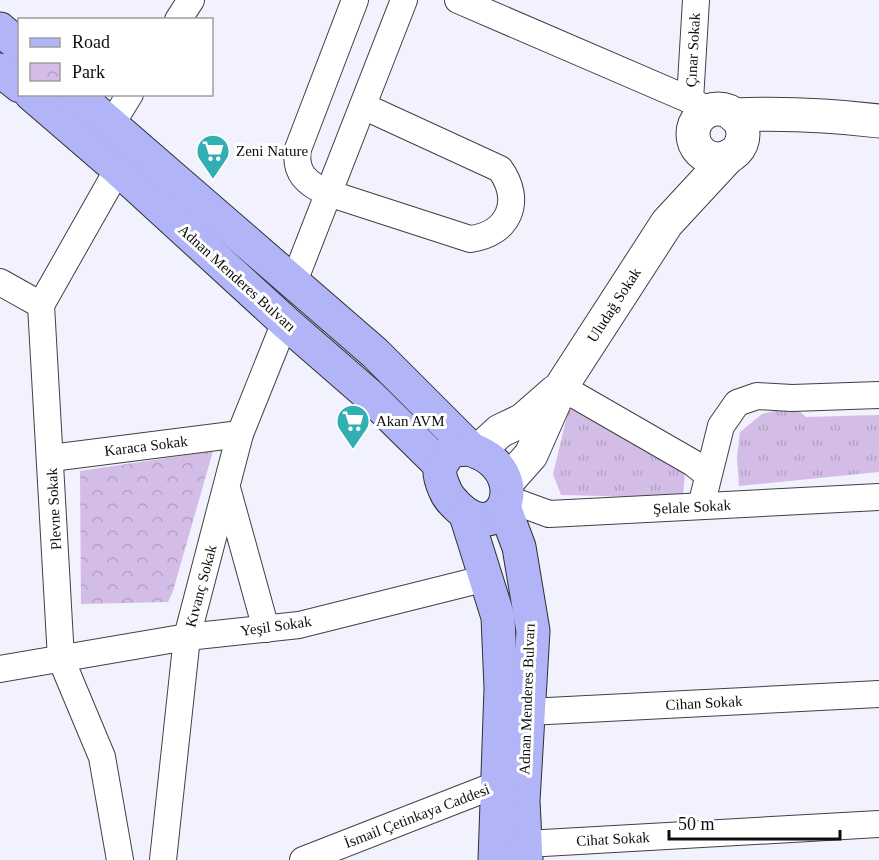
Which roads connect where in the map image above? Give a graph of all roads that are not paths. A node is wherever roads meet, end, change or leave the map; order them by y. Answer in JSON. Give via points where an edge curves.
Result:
{"nodes":[{"id":1,"x":191,"y":0,"type":"edge"},
{"id":2,"x":355,"y":0,"type":"edge"},
{"id":3,"x":404,"y":0,"type":"edge"},
{"id":4,"x":458,"y":0,"type":"edge"},
{"id":5,"x":696,"y":0,"type":"edge"},
{"id":6,"x":179,"y":18,"type":"edge"},
{"id":7,"x":0,"y":29,"type":"edge"},
{"id":8,"x":18,"y":44,"type":"edge"},
{"id":9,"x":0,"y":70,"type":"edge"},
{"id":10,"x":18,"y":84,"type":"edge"},
{"id":11,"x":33,"y":96,"type":"edge"},
{"id":12,"x":77,"y":96,"type":"edge"},
{"id":13,"x":129,"y":96,"type":"edge"},
{"id":14,"x":363,"y":106,"type":"junction"},
{"id":15,"x":879,"y":121,"type":"edge"},
{"id":16,"x":111,"y":125,"type":"junction"},
{"id":17,"x":716,"y":127,"type":"junction"},
{"id":18,"x":118,"y":169,"type":"junction"},
{"id":19,"x":328,"y":193,"type":"junction"},
{"id":20,"x":0,"y":282,"type":"edge"},
{"id":21,"x":293,"y":284,"type":"junction"},
{"id":22,"x":41,"y":305,"type":"junction"},
{"id":23,"x":285,"y":322,"type":"junction"},
{"id":24,"x":561,"y":387,"type":"junction"},
{"id":25,"x":879,"y":394,"type":"edge"},
{"id":26,"x":240,"y":434,"type":"junction"},
{"id":27,"x":474,"y":450,"type":"junction"},
{"id":28,"x":51,"y":458,"type":"junction"},
{"id":29,"x":440,"y":465,"type":"junction"},
{"id":30,"x":708,"y":475,"type":"junction"},
{"id":31,"x":227,"y":487,"type":"junction"},
{"id":32,"x":506,"y":496,"type":"junction"},
{"id":33,"x":879,"y":497,"type":"edge"},
{"id":34,"x":701,"y":506,"type":"junction"},
{"id":35,"x":466,"y":515,"type":"junction"},
{"id":36,"x":487,"y":578,"type":"junction"},
{"id":37,"x":266,"y":629,"type":"junction"},
{"id":38,"x":187,"y":637,"type":"junction"},
{"id":39,"x":62,"y":659,"type":"junction"},
{"id":40,"x":0,"y":669,"type":"edge"},
{"id":41,"x":879,"y":694,"type":"edge"},
{"id":42,"x":528,"y":712,"type":"junction"},
{"id":43,"x":498,"y":784,"type":"junction"},
{"id":44,"x":879,"y":824,"type":"edge"},
{"id":45,"x":526,"y":852,"type":"edge"},
{"id":46,"x":335,"y":854,"type":"edge"},
{"id":47,"x":120,"y":860,"type":"edge"},
{"id":48,"x":163,"y":860,"type":"edge"},
{"id":49,"x":303,"y":860,"type":"edge"},
{"id":50,"x":495,"y":860,"type":"edge"}],
"edges":[{"from":1,"to":6,"type":"street"},
{"from":2,"to":19,"type":"street","via":[[298,148],[304,180]]},
{"from":3,"to":14,"type":"street"},
{"from":4,"to":17,"type":"street"},
{"from":5,"to":17,"type":"street","name":"Çınar Sokak"},
{"from":7,"to":8,"type":"main road"},
{"from":9,"to":10,"type":"main road"},
{"from":11,"to":18,"type":"main road","name":"Adnan Menderes Bulvarı"},
{"from":12,"to":16,"type":"main road","name":"Adnan Menderes Bulvarı"},
{"from":13,"to":16,"type":"street"},
{"from":14,"to":19,"type":"street"},
{"from":14,"to":19,"type":"street","via":[[501,169],[511,189],[509,212],[505,221],[489,234],[470,239]]},
{"from":15,"to":17,"type":"street","via":[[846,117],[786,129]]},
{"from":16,"to":21,"type":"main road","name":"Adnan Menderes Bulvarı"},
{"from":17,"to":24,"type":"street","name":"Uludağ Sokak","via":[[667,223]]},
{"from":18,"to":22,"type":"street"},
{"from":18,"to":23,"type":"main road","name":"Adnan Menderes Bulvarı"},
{"from":19,"to":21,"type":"street"},
{"from":20,"to":22,"type":"street"},
{"from":21,"to":27,"type":"main road","name":"Adnan Menderes Bulvarı","via":[[375,353]]},
{"from":22,"to":28,"type":"street","name":"Plevne Sokak"},
{"from":23,"to":26,"type":"street","name":"Kıvanç Sokak"},
{"from":23,"to":29,"type":"main road","name":"Adnan Menderes Bulvarı","via":[[370,396]]},
{"from":24,"to":27,"type":"street","via":[[523,420]]},
{"from":24,"to":30,"type":"street"},
{"from":24,"to":32,"type":"street","via":[[531,455]]},
{"from":25,"to":30,"type":"street","via":[[757,396],[737,403],[720,426]]},
{"from":26,"to":28,"type":"street","name":"Karaca Sokak"},
{"from":26,"to":31,"type":"street","name":"Kıvanç Sokak"},
{"from":27,"to":29,"type":"main road","via":[[452,450]]},
{"from":27,"to":32,"type":"main road","via":[[492,461]]},
{"from":28,"to":39,"type":"street","name":"Plevne Sokak"},
{"from":29,"to":35,"type":"main road","via":[[447,497]]},
{"from":30,"to":34,"type":"street"},
{"from":31,"to":37,"type":"street"},
{"from":31,"to":38,"type":"street","name":"Kıvanç Sokak"},
{"from":32,"to":34,"type":"street","name":"Şelale Sokak","via":[[549,514]]},
{"from":32,"to":35,"type":"main road","via":[[500,514],[478,520]]},
{"from":32,"to":42,"type":"main road","name":"Adnan Menderes Bulvarı","via":[[533,631]]},
{"from":33,"to":34,"type":"street","name":"Şelale Sokak"},
{"from":35,"to":36,"type":"main road","name":"Adnan Menderes Bulvarı"},
{"from":36,"to":37,"type":"street","name":"Yeşil Sokak","via":[[299,626]]},
{"from":36,"to":43,"type":"main road","name":"Adnan Menderes Bulvarı","via":[[498,617]]},
{"from":37,"to":38,"type":"street","name":"Yeşil Sokak"},
{"from":38,"to":39,"type":"street","name":"Yeşil Sokak"},
{"from":38,"to":48,"type":"street","name":"Kıvanç Sokak"},
{"from":39,"to":40,"type":"street","name":"Yeşil Sokak"},
{"from":39,"to":47,"type":"street","name":"Plevne Sokak","via":[[102,757]]},
{"from":41,"to":42,"type":"street","name":"Cihan Sokak"},
{"from":42,"to":45,"type":"main road","name":"Adnan Menderes Bulvarı","via":[[523,801]]},
{"from":43,"to":46,"type":"street","name":"İsmail Çetinkaya Caddesi"},
{"from":43,"to":50,"type":"main road","name":"Adnan Menderes Bulvarı"},
{"from":44,"to":45,"type":"street","name":"Cihat Sokak"},
{"from":46,"to":49,"type":"street","name":"İsmail Çetinkaya Caddesi"}]}
